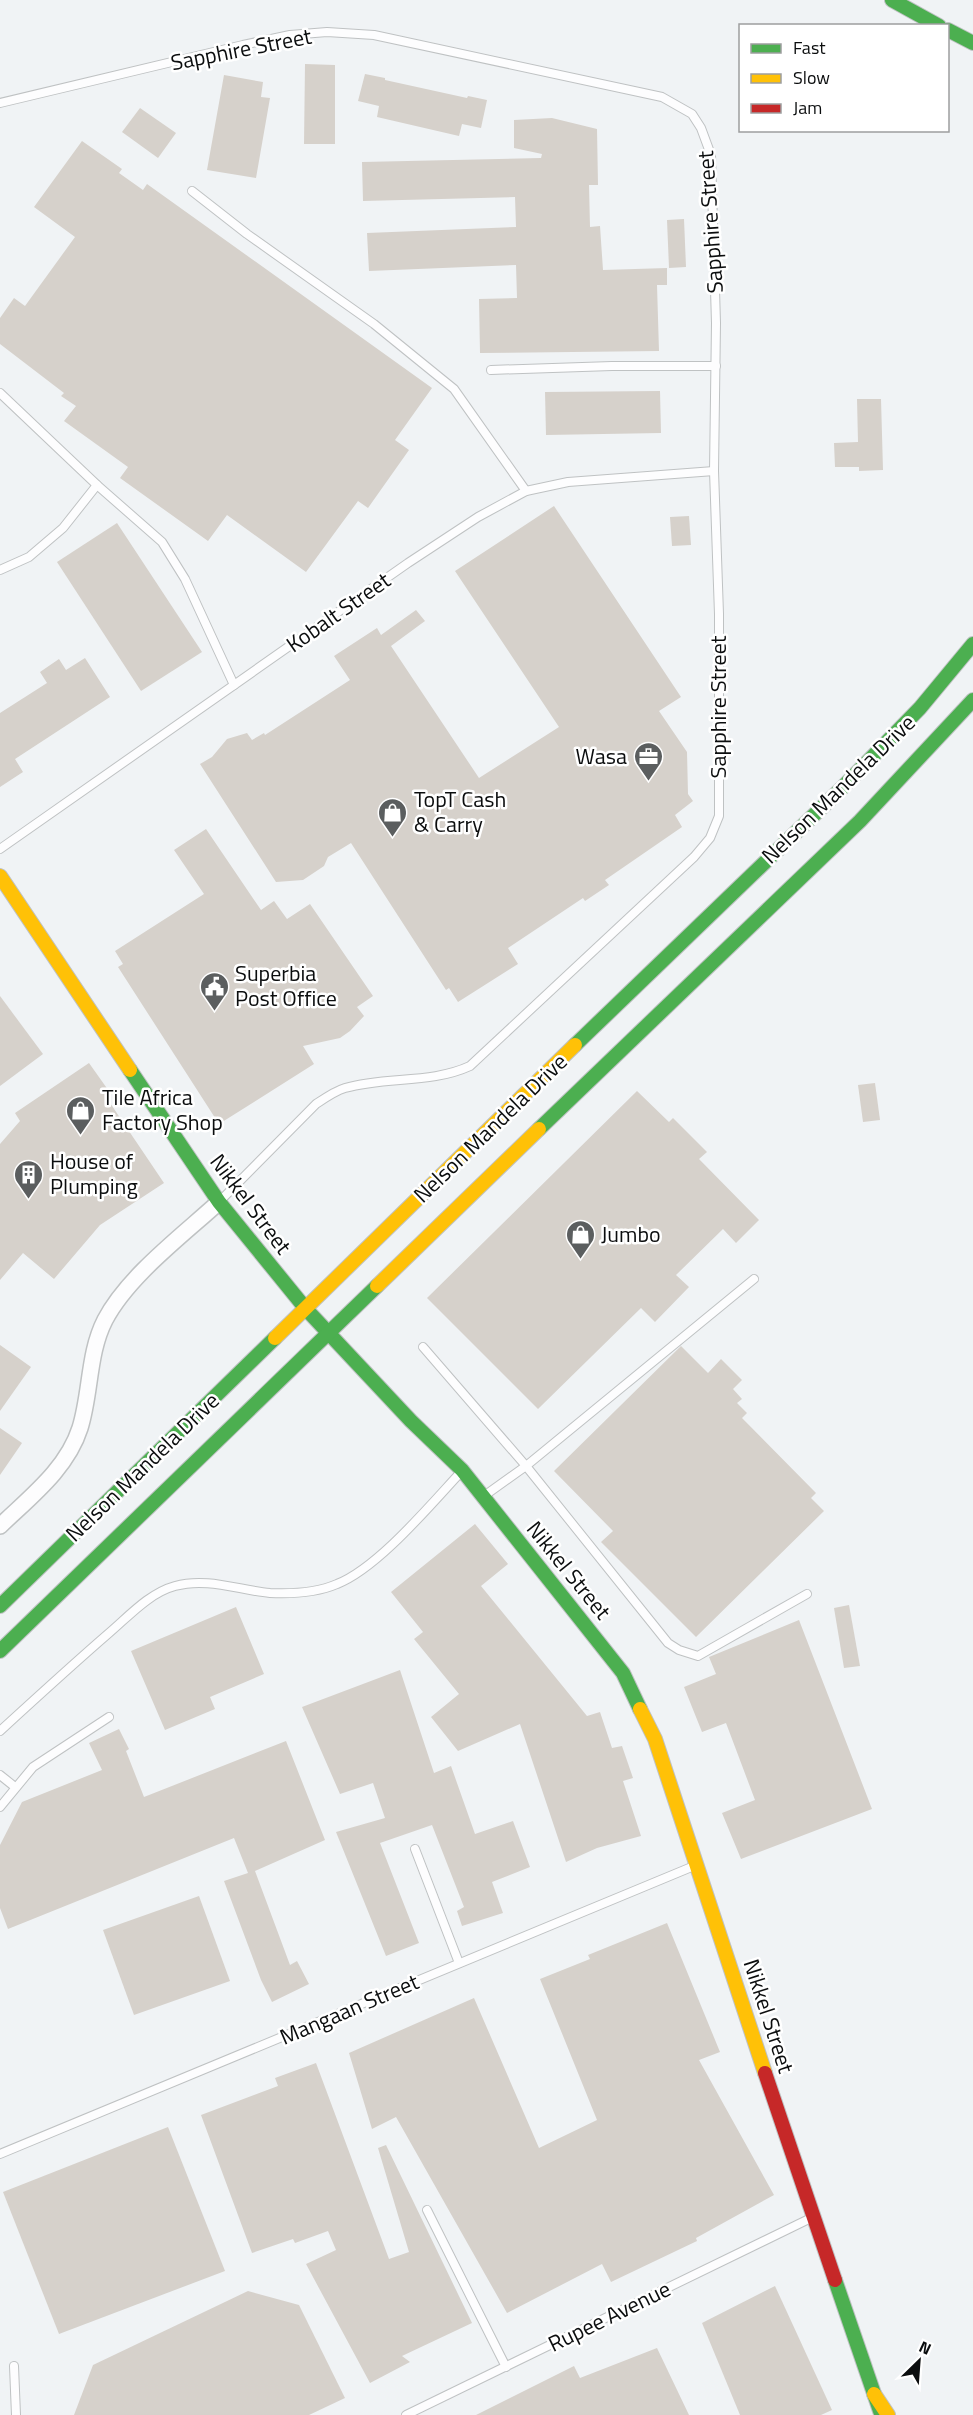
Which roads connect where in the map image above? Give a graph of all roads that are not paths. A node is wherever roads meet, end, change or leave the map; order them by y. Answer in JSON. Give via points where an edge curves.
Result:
{"nodes":[{"id":1,"x":892,"y":0,"type":"edge"},
{"id":2,"x":935,"y":24,"type":"edge"},
{"id":3,"x":949,"y":31,"type":"edge"},
{"id":4,"x":973,"y":43,"type":"edge"},
{"id":5,"x":0,"y":103,"type":"edge"},
{"id":6,"x":192,"y":190,"type":"dead end"},
{"id":7,"x":716,"y":366,"type":"junction"},
{"id":8,"x":491,"y":370,"type":"dead end"},
{"id":9,"x":0,"y":393,"type":"edge"},
{"id":10,"x":714,"y":471,"type":"junction"},
{"id":11,"x":97,"y":485,"type":"junction"},
{"id":12,"x":526,"y":491,"type":"junction"},
{"id":13,"x":0,"y":570,"type":"edge"},
{"id":14,"x":973,"y":644,"type":"edge"},
{"id":15,"x":234,"y":685,"type":"junction"},
{"id":16,"x":973,"y":700,"type":"edge"},
{"id":17,"x":0,"y":849,"type":"edge"},
{"id":18,"x":0,"y":876,"type":"edge"},
{"id":19,"x":219,"y":1202,"type":"junction"},
{"id":20,"x":754,"y":1279,"type":"dead end"},
{"id":21,"x":306,"y":1310,"type":"junction"},
{"id":22,"x":328,"y":1333,"type":"junction"},
{"id":23,"x":423,"y":1347,"type":"dead end"},
{"id":24,"x":526,"y":1466,"type":"junction"},
{"id":25,"x":462,"y":1470,"type":"junction"},
{"id":26,"x":483,"y":1497,"type":"junction"},
{"id":27,"x":0,"y":1526,"type":"edge"},
{"id":28,"x":807,"y":1594,"type":"dead end"},
{"id":29,"x":0,"y":1606,"type":"edge"},
{"id":30,"x":0,"y":1651,"type":"edge"},
{"id":31,"x":109,"y":1717,"type":"dead end"},
{"id":32,"x":0,"y":1731,"type":"edge"},
{"id":33,"x":0,"y":1775,"type":"edge"},
{"id":34,"x":15,"y":1787,"type":"junction"},
{"id":35,"x":0,"y":1807,"type":"edge"},
{"id":36,"x":415,"y":1849,"type":"dead end"},
{"id":37,"x":697,"y":1864,"type":"junction"},
{"id":38,"x":459,"y":1963,"type":"junction"},
{"id":39,"x":0,"y":2154,"type":"edge"},
{"id":40,"x":427,"y":2210,"type":"dead end"},
{"id":41,"x":813,"y":2217,"type":"junction"},
{"id":42,"x":14,"y":2366,"type":"dead end"},
{"id":43,"x":506,"y":2367,"type":"junction"},
{"id":44,"x":874,"y":2394,"type":"junction"},
{"id":45,"x":16,"y":2415,"type":"edge"},
{"id":46,"x":406,"y":2415,"type":"edge"},
{"id":47,"x":882,"y":2415,"type":"edge"},
{"id":48,"x":888,"y":2415,"type":"edge"}],
"edges":[{"from":1,"to":2,"type":"main road"},
{"from":3,"to":4,"type":"main road"},
{"from":5,"to":7,"type":"lane","name":"Sapphire Street","via":[[243,45],[327,32],[374,35],[663,97],[692,114],[711,155]]},
{"from":6,"to":12,"type":"lane","via":[[374,324],[454,389]]},
{"from":7,"to":8,"type":"lane"},
{"from":7,"to":10,"type":"lane","name":"Sapphire Street"},
{"from":9,"to":11,"type":"lane"},
{"from":10,"to":12,"type":"lane","name":"Kobalt Street","via":[[568,482]]},
{"from":10,"to":19,"type":"lane","name":"Sapphire Street","via":[[719,816],[710,838],[470,1066],[445,1075],[345,1088],[328,1096]]},
{"from":11,"to":13,"type":"lane","via":[[63,528],[28,557]]},
{"from":11,"to":15,"type":"lane","via":[[162,542],[185,579]]},
{"from":12,"to":15,"type":"lane","name":"Kobalt Street","via":[[408,563]]},
{"from":14,"to":21,"type":"main road","name":"Nelson Mandela Drive","via":[[899,730]]},
{"from":15,"to":17,"type":"lane","name":"Kobalt Street"},
{"from":16,"to":22,"type":"main road","name":"Nelson Mandela Drive","via":[[860,821],[748,931]]},
{"from":18,"to":19,"type":"main road","name":"Nikkel Street"},
{"from":19,"to":21,"type":"main road","name":"Nikkel Street"},
{"from":19,"to":27,"type":"street","via":[[158,1257],[112,1308],[95,1349],[80,1428],[63,1464]]},
{"from":20,"to":24,"type":"lane"},
{"from":21,"to":22,"type":"main road","name":"Nikkel Street"},
{"from":21,"to":29,"type":"main road","name":"Nelson Mandela Drive"},
{"from":22,"to":25,"type":"main road","name":"Nikkel Street"},
{"from":22,"to":30,"type":"main road","name":"Nelson Mandela Drive"},
{"from":23,"to":24,"type":"lane"},
{"from":24,"to":26,"type":"lane"},
{"from":24,"to":28,"type":"lane","via":[[668,1643],[679,1650],[698,1656]]},
{"from":25,"to":26,"type":"main road","name":"Nikkel Street"},
{"from":25,"to":32,"type":"lane","via":[[401,1536],[338,1584],[293,1593],[191,1583],[161,1592],[67,1669]]},
{"from":26,"to":37,"type":"main road","name":"Nikkel Street","via":[[623,1673],[656,1739]]},
{"from":31,"to":34,"type":"lane","via":[[33,1767]]},
{"from":33,"to":34,"type":"lane"},
{"from":34,"to":35,"type":"lane"},
{"from":36,"to":38,"type":"lane"},
{"from":37,"to":38,"type":"lane","name":"Mangaan Street"},
{"from":37,"to":41,"type":"main road","name":"Nikkel Street"},
{"from":38,"to":39,"type":"lane","name":"Mangaan Street"},
{"from":40,"to":43,"type":"lane"},
{"from":41,"to":43,"type":"lane","name":"Rupee Avenue"},
{"from":41,"to":44,"type":"main road","name":"Nikkel Street"},
{"from":42,"to":45,"type":"lane"},
{"from":43,"to":46,"type":"lane","name":"Rupee Avenue"},
{"from":44,"to":47,"type":"main road","name":"Nikkel Street"},
{"from":44,"to":48,"type":"main road"}]}
